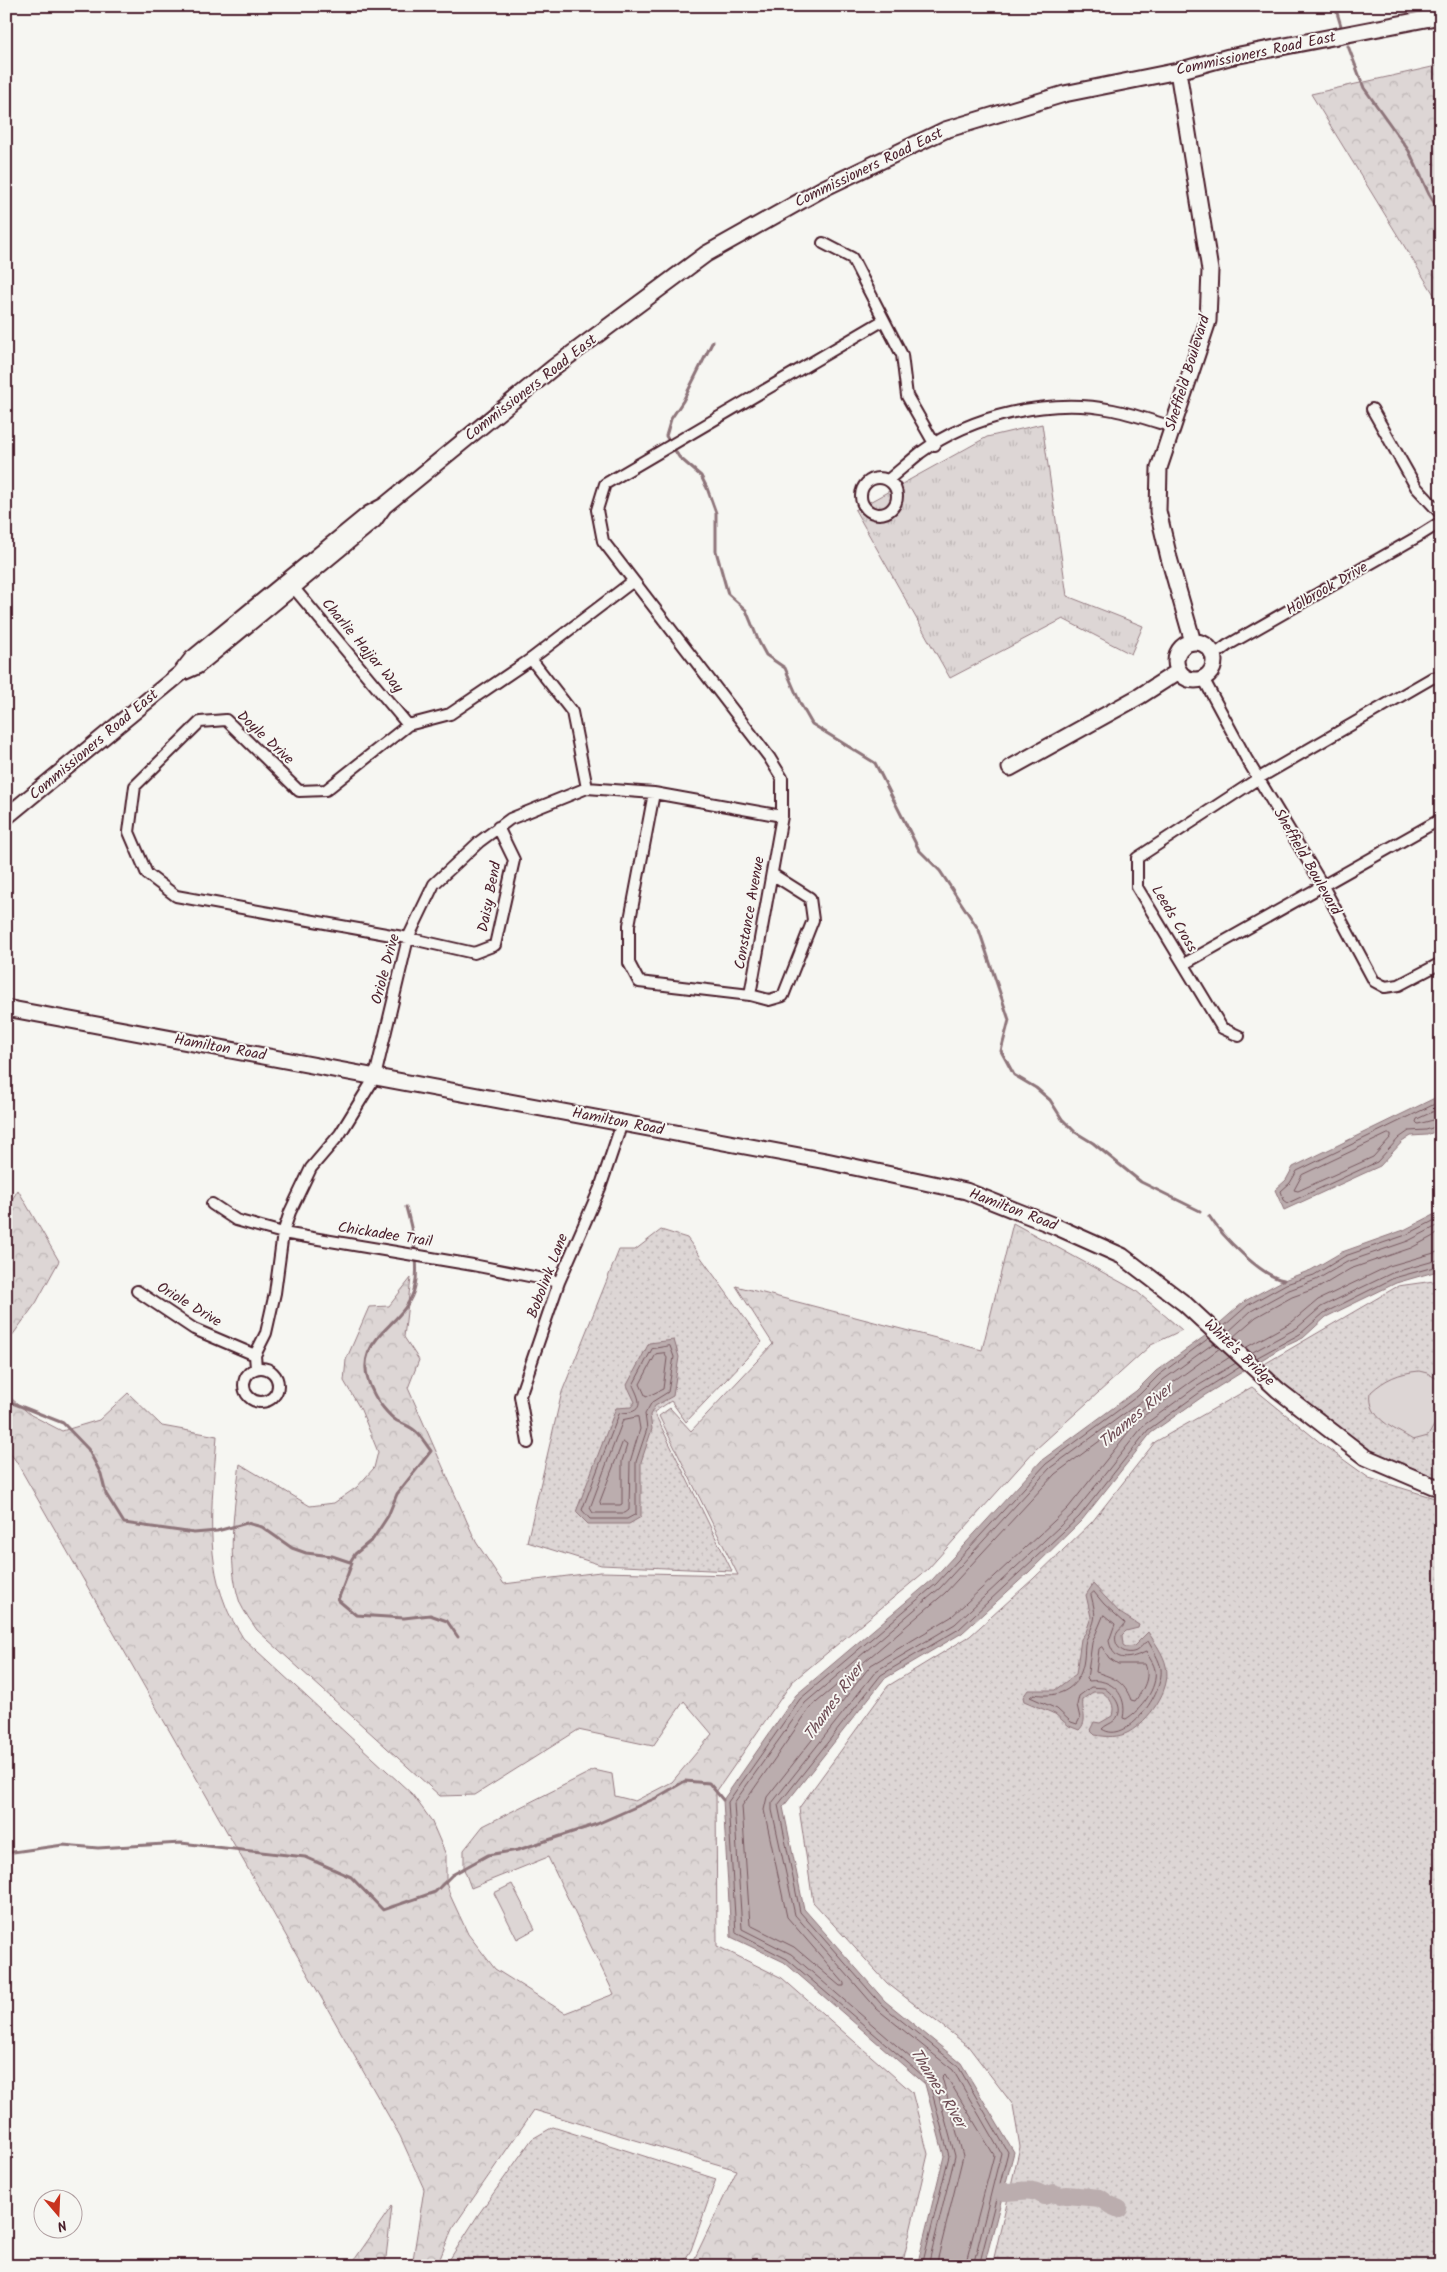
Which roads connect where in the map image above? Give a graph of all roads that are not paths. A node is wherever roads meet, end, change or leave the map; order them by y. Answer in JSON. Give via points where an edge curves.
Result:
{"nodes":[{"id":1,"x":1441,"y":16,"type":"edge"},
{"id":2,"x":1178,"y":71,"type":"junction"},
{"id":3,"x":823,"y":243,"type":"dead end"},
{"id":4,"x":884,"y":320,"type":"junction"},
{"id":5,"x":1372,"y":409,"type":"dead end"},
{"id":6,"x":1172,"y":426,"type":"junction"},
{"id":7,"x":935,"y":445,"type":"junction"},
{"id":8,"x":888,"y":480,"type":"dead end"},
{"id":9,"x":384,"y":506,"type":"junction"},
{"id":10,"x":1441,"y":514,"type":"edge"},
{"id":11,"x":1441,"y":522,"type":"edge"},
{"id":12,"x":632,"y":582,"type":"junction"},
{"id":13,"x":293,"y":588,"type":"junction"},
{"id":14,"x":1193,"y":642,"type":"junction"},
{"id":15,"x":1214,"y":656,"type":"junction"},
{"id":16,"x":531,"y":659,"type":"junction"},
{"id":17,"x":1179,"y":670,"type":"junction"},
{"id":18,"x":181,"y":673,"type":"junction"},
{"id":19,"x":1441,"y":677,"type":"edge"},
{"id":20,"x":1203,"y":678,"type":"junction"},
{"id":21,"x":408,"y":725,"type":"junction"},
{"id":22,"x":1010,"y":768,"type":"dead end"},
{"id":23,"x":1258,"y":778,"type":"junction"},
{"id":24,"x":588,"y":788,"type":"junction"},
{"id":25,"x":654,"y":794,"type":"junction"},
{"id":26,"x":782,"y":816,"type":"junction"},
{"id":27,"x":6,"y":817,"type":"edge"},
{"id":28,"x":1441,"y":819,"type":"edge"},
{"id":29,"x":498,"y":827,"type":"junction"},
{"id":30,"x":772,"y":874,"type":"junction"},
{"id":31,"x":1322,"y":886,"type":"junction"},
{"id":32,"x":408,"y":938,"type":"junction"},
{"id":33,"x":1441,"y":963,"type":"edge"},
{"id":34,"x":1184,"y":964,"type":"junction"},
{"id":35,"x":750,"y":995,"type":"junction"},
{"id":36,"x":6,"y":1008,"type":"edge"},
{"id":37,"x":1239,"y":1036,"type":"dead end"},
{"id":38,"x":375,"y":1077,"type":"junction"},
{"id":39,"x":622,"y":1123,"type":"junction"},
{"id":40,"x":212,"y":1204,"type":"dead end"},
{"id":41,"x":283,"y":1233,"type":"junction"},
{"id":42,"x":559,"y":1282,"type":"junction"},
{"id":43,"x":137,"y":1291,"type":"dead end"},
{"id":44,"x":1200,"y":1317,"type":"joint"},
{"id":45,"x":255,"y":1355,"type":"junction"},
{"id":46,"x":256,"y":1368,"type":"dead end"},
{"id":47,"x":528,"y":1443,"type":"dead end"},
{"id":48,"x":1441,"y":1487,"type":"edge"}],
"edges":[{"from":1,"to":2,"type":"main road","name":"Commissioners Road East","via":[[1229,57]]},
{"from":2,"to":6,"type":"main road","name":"Sheffield Boulevard","via":[[1210,274],[1208,321]]},
{"from":2,"to":9,"type":"main road","name":"Commissioners Road East","via":[[1064,94],[945,130],[824,188],[706,254],[554,367]]},
{"from":3,"to":4,"type":"street","via":[[852,258]]},
{"from":4,"to":7,"type":"street","via":[[902,355],[906,396]]},
{"from":4,"to":12,"type":"street","name":"Constance Avenue","via":[[605,484],[597,510],[603,541]]},
{"from":5,"to":10,"type":"street","via":[[1416,487]]},
{"from":6,"to":7,"type":"street","via":[[1114,410],[1060,406],[1000,416]]},
{"from":6,"to":14,"type":"main road","name":"Sheffield Boulevard","via":[[1159,468],[1158,511]]},
{"from":7,"to":8,"type":"street","via":[[921,452]]},
{"from":9,"to":13,"type":"main road","name":"Commissioners Road East","via":[[374,520]]},
{"from":9,"to":18,"type":"main road","name":"Commissioners Road East","via":[[369,514],[279,587],[192,659]]},
{"from":11,"to":15,"type":"street","name":"Holbrook Drive"},
{"from":12,"to":16,"type":"street","name":"Doyle Drive"},
{"from":12,"to":26,"type":"street","name":"Constance Avenue","via":[[769,757],[782,778]]},
{"from":13,"to":18,"type":"main road","name":"Commissioners Road East","via":[[197,666]]},
{"from":13,"to":21,"type":"street","name":"Charlie Hajjar Way"},
{"from":14,"to":15,"type":"main road","via":[[1204,644]]},
{"from":14,"to":17,"type":"main road","via":[[1180,650]]},
{"from":15,"to":20,"type":"main road","via":[[1211,671]]},
{"from":16,"to":21,"type":"street","name":"Doyle Drive","via":[[450,714]]},
{"from":16,"to":24,"type":"street","via":[[572,712]]},
{"from":17,"to":20,"type":"main road","via":[[1187,678]]},
{"from":17,"to":22,"type":"main road","via":[[1140,696]]},
{"from":18,"to":27,"type":"main road","name":"Commissioners Road East"},
{"from":19,"to":23,"type":"street","via":[[1432,678]]},
{"from":20,"to":23,"type":"street","name":"Sheffield Boulevard"},
{"from":21,"to":32,"type":"street","name":"Doyle Drive","via":[[326,790],[299,790],[226,720],[200,722],[135,786],[129,832],[147,874],[176,896]]},
{"from":23,"to":31,"type":"street","name":"Sheffield Boulevard"},
{"from":23,"to":34,"type":"street","name":"Leeds Cross","via":[[1137,858],[1137,887]]},
{"from":24,"to":25,"type":"street","name":"Oriole Drive"},
{"from":24,"to":29,"type":"street","name":"Oriole Drive","via":[[510,818]]},
{"from":25,"to":26,"type":"street","name":"Oriole Drive"},
{"from":25,"to":35,"type":"street","via":[[629,925],[629,963],[639,982]]},
{"from":26,"to":30,"type":"street","name":"Constance Avenue"},
{"from":28,"to":31,"type":"street"},
{"from":29,"to":32,"type":"street","name":"Oriole Drive","via":[[434,884]]},
{"from":29,"to":32,"type":"street","name":"Daisy Bend","via":[[514,860],[496,945],[474,953]]},
{"from":30,"to":35,"type":"street","name":"Constance Avenue"},
{"from":30,"to":35,"type":"street","via":[[810,898],[813,920],[783,996],[769,1000]]},
{"from":31,"to":33,"type":"street","name":"Sheffield Boulevard","via":[[1374,982],[1385,987],[1399,985]]},
{"from":31,"to":34,"type":"street"},
{"from":32,"to":38,"type":"street","name":"Oriole Drive"},
{"from":34,"to":37,"type":"street","name":"Leeds Cross","via":[[1222,1028]]},
{"from":36,"to":38,"type":"main road","name":"Hamilton Road"},
{"from":38,"to":39,"type":"main road","name":"Hamilton Road"},
{"from":38,"to":41,"type":"street","name":"Oriole Drive","via":[[340,1134],[311,1168]]},
{"from":39,"to":42,"type":"street","name":"Bobolink Lane","via":[[600,1188]]},
{"from":39,"to":44,"type":"main road","name":"Hamilton Road","via":[[966,1191],[1122,1256]]},
{"from":40,"to":41,"type":"street","name":"Chickadee Trail","via":[[236,1220]]},
{"from":41,"to":42,"type":"street","name":"Chickadee Trail"},
{"from":41,"to":45,"type":"street","name":"Oriole Drive","via":[[268,1325]]},
{"from":42,"to":47,"type":"street","name":"Bobolink Lane","via":[[520,1396]]},
{"from":43,"to":45,"type":"street","name":"Oriole Drive","via":[[194,1329]]},
{"from":44,"to":48,"type":"main road","name":"White's Bridge","via":[[1278,1390],[1365,1457]]},
{"from":45,"to":46,"type":"street","name":"Oriole Drive"}]}
